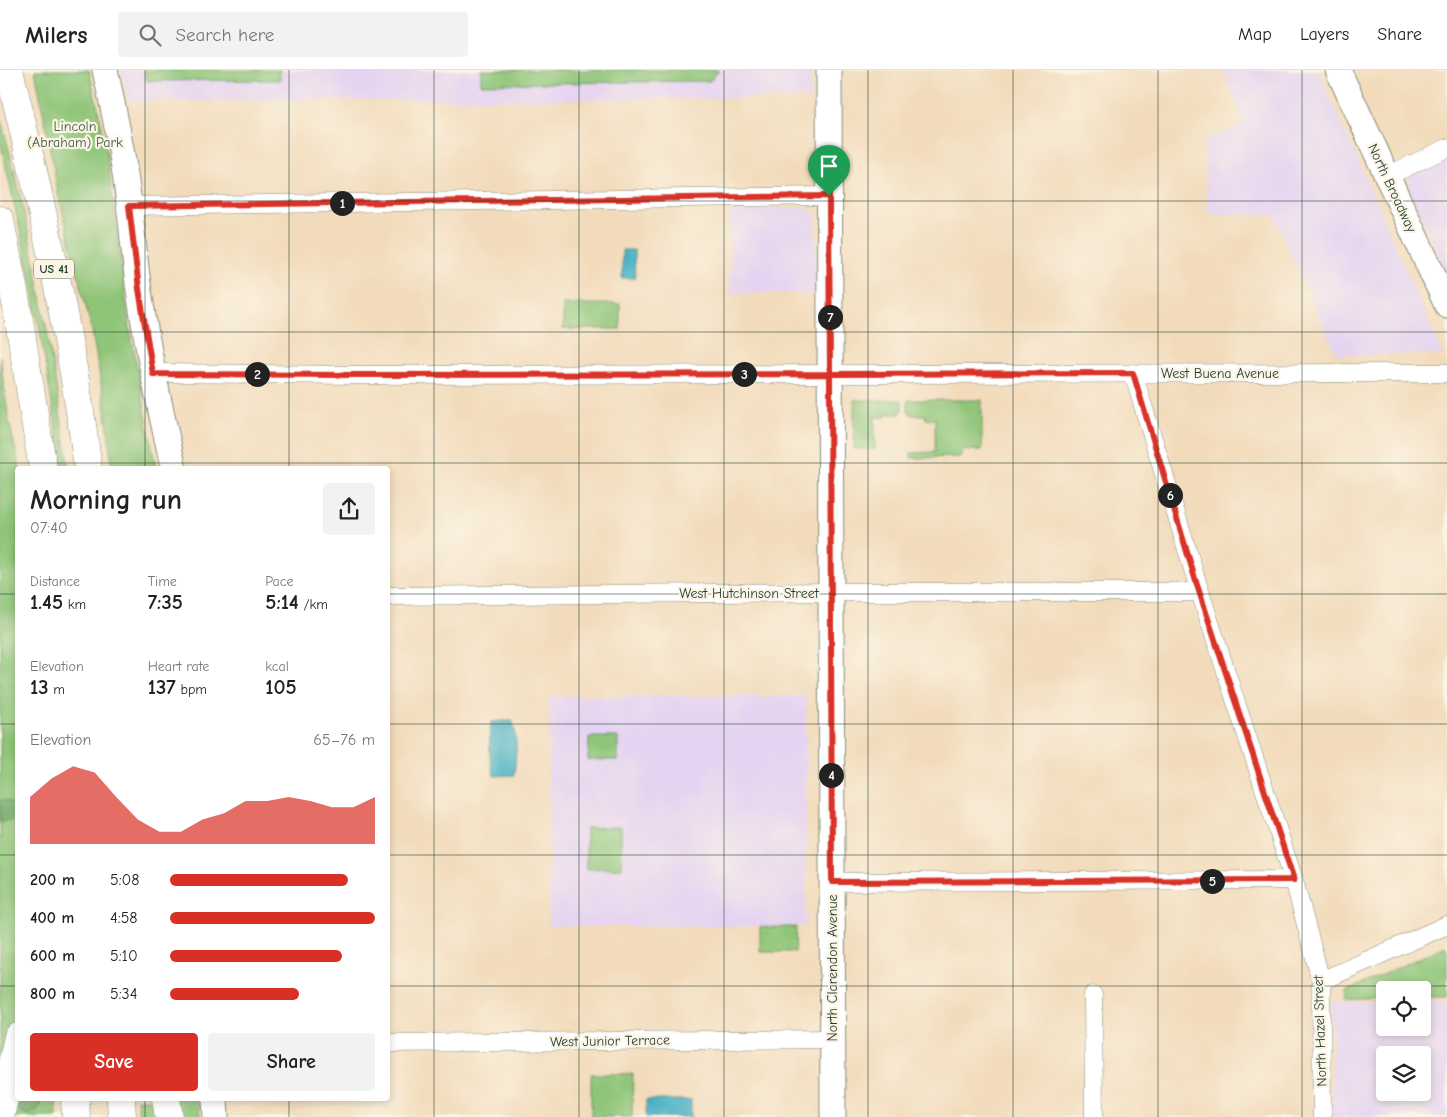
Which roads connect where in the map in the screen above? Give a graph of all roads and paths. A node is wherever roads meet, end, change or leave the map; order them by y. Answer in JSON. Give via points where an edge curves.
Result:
{"nodes":[{"id":1,"x":9,"y":70,"type":"edge"},
{"id":2,"x":105,"y":70,"type":"edge"},
{"id":3,"x":829,"y":70,"type":"edge"},
{"id":4,"x":1338,"y":70,"type":"edge"},
{"id":5,"x":1447,"y":148,"type":"edge"},
{"id":6,"x":1386,"y":176,"type":"junction"},
{"id":7,"x":829,"y":196,"type":"junction"},
{"id":8,"x":129,"y":206,"type":"junction"},
{"id":9,"x":0,"y":220,"type":"edge"},
{"id":10,"x":1447,"y":305,"type":"edge"},
{"id":11,"x":1133,"y":373,"type":"junction"},
{"id":12,"x":1447,"y":373,"type":"edge"},
{"id":13,"x":153,"y":374,"type":"junction"},
{"id":14,"x":830,"y":374,"type":"junction"},
{"id":15,"x":43,"y":466,"type":"edge"},
{"id":16,"x":88,"y":466,"type":"edge"},
{"id":17,"x":173,"y":466,"type":"edge"},
{"id":18,"x":831,"y":592,"type":"junction"},
{"id":19,"x":1200,"y":592,"type":"junction"},
{"id":20,"x":390,"y":596,"type":"edge"},
{"id":21,"x":1294,"y":880,"type":"junction"},
{"id":22,"x":832,"y":882,"type":"junction"},
{"id":23,"x":1447,"y":925,"type":"edge"},
{"id":24,"x":1321,"y":981,"type":"junction"},
{"id":25,"x":1093,"y":995,"type":"dead end"},
{"id":26,"x":832,"y":1039,"type":"junction"},
{"id":27,"x":390,"y":1043,"type":"edge"},
{"id":28,"x":15,"y":1050,"type":"edge"},
{"id":29,"x":75,"y":1101,"type":"edge"},
{"id":30,"x":121,"y":1101,"type":"edge"},
{"id":31,"x":166,"y":1101,"type":"edge"},
{"id":32,"x":215,"y":1101,"type":"edge"},
{"id":33,"x":0,"y":1117,"type":"edge"},
{"id":34,"x":76,"y":1117,"type":"edge"},
{"id":35,"x":122,"y":1117,"type":"edge"},
{"id":36,"x":170,"y":1117,"type":"edge"},
{"id":37,"x":216,"y":1117,"type":"edge"},
{"id":38,"x":833,"y":1117,"type":"edge"},
{"id":39,"x":1094,"y":1117,"type":"edge"},
{"id":40,"x":1322,"y":1117,"type":"edge"}],
"edges":[{"from":1,"to":16,"type":"highway","number":"US 41","via":[[48,239]]},
{"from":2,"to":8,"type":"street","via":[[118,126]]},
{"from":3,"to":7,"type":"street","name":"North Clarendon Avenue"},
{"from":4,"to":6,"type":"street","name":"North Broadway"},
{"from":5,"to":6,"type":"street"},
{"from":6,"to":10,"type":"street","name":"North Broadway"},
{"from":7,"to":8,"type":"street"},
{"from":7,"to":14,"type":"street","name":"North Clarendon Avenue"},
{"from":8,"to":13,"type":"street"},
{"from":9,"to":15,"type":"highway"},
{"from":11,"to":12,"type":"street","name":"West Buena Avenue"},
{"from":11,"to":14,"type":"street","name":"West Buena Avenue"},
{"from":11,"to":19,"type":"street","name":"North Hazel Street"},
{"from":13,"to":14,"type":"street","name":"West Buena Avenue"},
{"from":13,"to":17,"type":"street"},
{"from":14,"to":18,"type":"street","name":"North Clarendon Avenue"},
{"from":18,"to":19,"type":"street","name":"West Hutchinson Street"},
{"from":18,"to":20,"type":"street","name":"West Hutchinson Street"},
{"from":18,"to":22,"type":"street","name":"North Clarendon Avenue"},
{"from":19,"to":21,"type":"street","name":"North Hazel Street"},
{"from":21,"to":22,"type":"street"},
{"from":21,"to":24,"type":"street","name":"North Hazel Street"},
{"from":22,"to":26,"type":"street","name":"North Clarendon Avenue"},
{"from":23,"to":24,"type":"street"},
{"from":24,"to":40,"type":"street","name":"North Hazel Street"},
{"from":25,"to":39,"type":"street"},
{"from":26,"to":27,"type":"street","name":"West Junior Terrace"},
{"from":26,"to":38,"type":"street","name":"North Clarendon Avenue"},
{"from":28,"to":33,"type":"highway"},
{"from":29,"to":34,"type":"highway"},
{"from":30,"to":35,"type":"highway"},
{"from":31,"to":36,"type":"highway"},
{"from":32,"to":37,"type":"street"}]}
